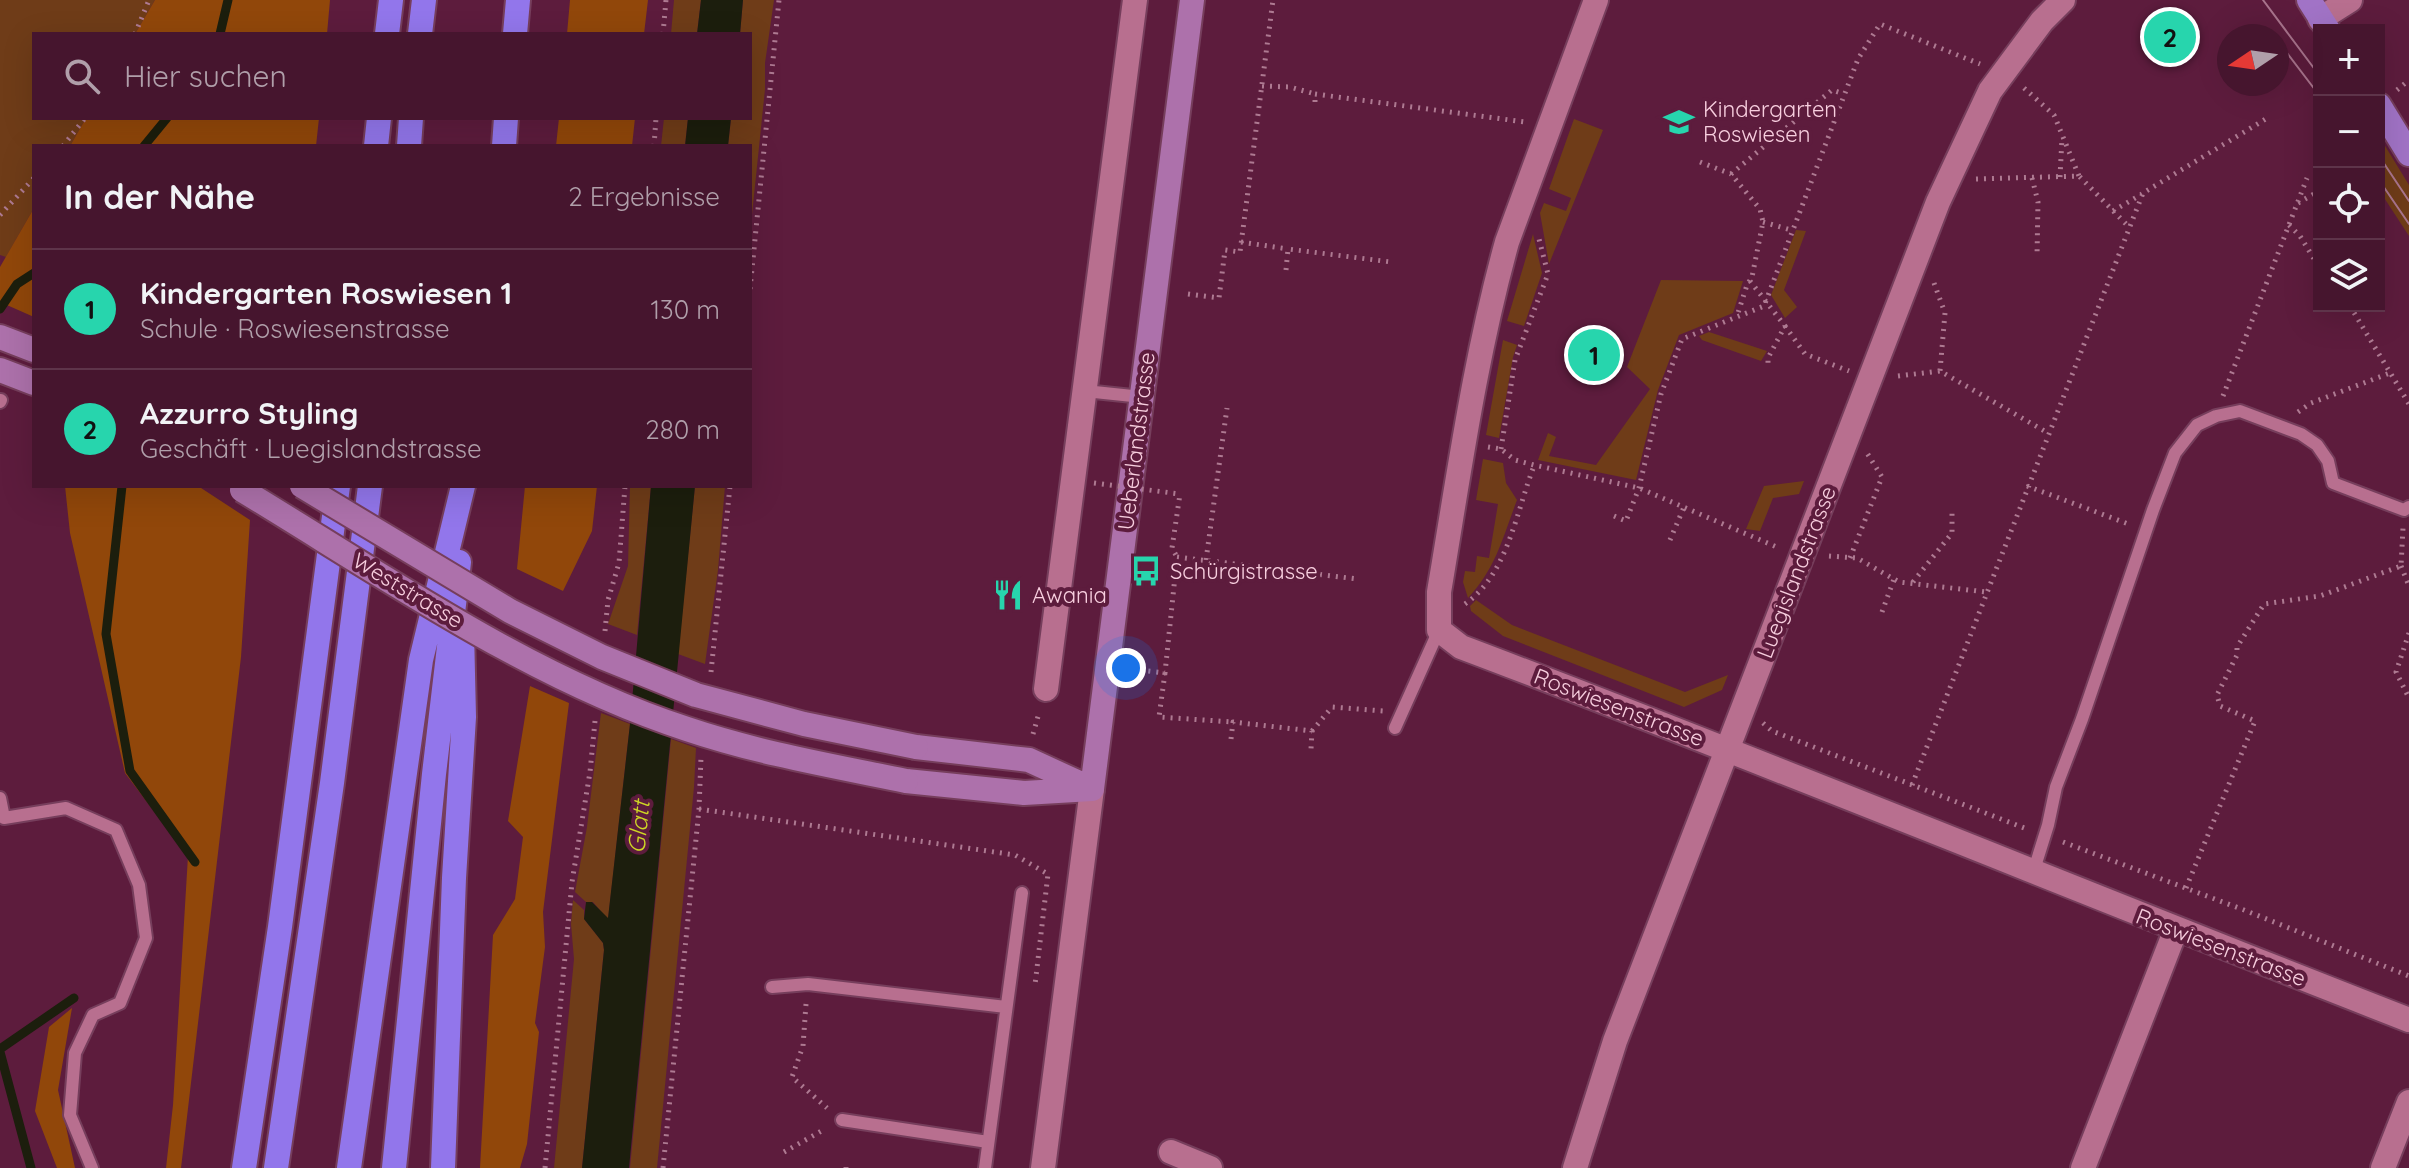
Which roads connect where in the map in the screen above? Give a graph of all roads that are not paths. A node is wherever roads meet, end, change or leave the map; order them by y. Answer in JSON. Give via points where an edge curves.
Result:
{"nodes":[{"id":1,"x":391,"y":0,"type":"edge"},
{"id":2,"x":424,"y":0,"type":"edge"},
{"id":3,"x":518,"y":0,"type":"edge"},
{"id":4,"x":1135,"y":0,"type":"edge"},
{"id":5,"x":1192,"y":0,"type":"edge"},
{"id":6,"x":1596,"y":0,"type":"edge"},
{"id":7,"x":2063,"y":0,"type":"edge"},
{"id":8,"x":2350,"y":0,"type":"edge"},
{"id":9,"x":2319,"y":16,"type":"edge"},
{"id":10,"x":387,"y":32,"type":"edge"},
{"id":11,"x":420,"y":32,"type":"edge"},
{"id":12,"x":515,"y":32,"type":"edge"},
{"id":13,"x":2385,"y":115,"type":"edge"},
{"id":14,"x":379,"y":120,"type":"edge"},
{"id":15,"x":411,"y":120,"type":"edge"},
{"id":16,"x":506,"y":120,"type":"edge"},
{"id":17,"x":376,"y":144,"type":"edge"},
{"id":18,"x":409,"y":144,"type":"edge"},
{"id":19,"x":504,"y":144,"type":"edge"},
{"id":20,"x":2409,"y":154,"type":"edge"},
{"id":21,"x":0,"y":337,"type":"edge"},
{"id":22,"x":32,"y":349,"type":"edge"},
{"id":23,"x":0,"y":370,"type":"edge"},
{"id":24,"x":32,"y":382,"type":"edge"},
{"id":25,"x":1085,"y":391,"type":"junction"},
{"id":26,"x":1142,"y":397,"type":"junction"},
{"id":27,"x":239,"y":488,"type":"edge"},
{"id":28,"x":305,"y":488,"type":"edge"},
{"id":29,"x":338,"y":488,"type":"edge"},
{"id":30,"x":370,"y":488,"type":"edge"},
{"id":31,"x":464,"y":488,"type":"edge"},
{"id":32,"x":465,"y":488,"type":"edge"},
{"id":33,"x":2407,"y":509,"type":"edge"},
{"id":34,"x":461,"y":544,"type":"junction"},
{"id":35,"x":1439,"y":630,"type":"junction"},
{"id":36,"x":1046,"y":689,"type":"dead end"},
{"id":37,"x":1395,"y":728,"type":"dead end"},
{"id":38,"x":1727,"y":749,"type":"junction"},
{"id":39,"x":1092,"y":789,"type":"junction"},
{"id":40,"x":0,"y":798,"type":"edge"},
{"id":41,"x":2033,"y":873,"type":"junction"},
{"id":42,"x":1022,"y":893,"type":"dead end"},
{"id":43,"x":2176,"y":929,"type":"junction"},
{"id":44,"x":772,"y":987,"type":"dead end"},
{"id":45,"x":1006,"y":1007,"type":"junction"},
{"id":46,"x":2409,"y":1020,"type":"edge"},
{"id":47,"x":2409,"y":1102,"type":"edge"},
{"id":48,"x":842,"y":1120,"type":"road end"},
{"id":49,"x":988,"y":1142,"type":"junction"},
{"id":50,"x":1171,"y":1152,"type":"dead end"},
{"id":51,"x":92,"y":1168,"type":"edge"},
{"id":52,"x":244,"y":1168,"type":"edge"},
{"id":53,"x":276,"y":1168,"type":"edge"},
{"id":54,"x":349,"y":1168,"type":"edge"},
{"id":55,"x":394,"y":1168,"type":"edge"},
{"id":56,"x":443,"y":1168,"type":"edge"},
{"id":57,"x":985,"y":1168,"type":"edge"},
{"id":58,"x":1043,"y":1168,"type":"edge"},
{"id":59,"x":1210,"y":1168,"type":"edge"},
{"id":60,"x":1575,"y":1168,"type":"edge"},
{"id":61,"x":2083,"y":1168,"type":"edge"},
{"id":62,"x":2383,"y":1168,"type":"edge"}],
"edges":[{"from":1,"to":10,"type":"highway"},
{"from":2,"to":11,"type":"highway"},
{"from":3,"to":12,"type":"highway"},
{"from":4,"to":25,"type":"street"},
{"from":5,"to":26,"type":"main road","name":"Ueberlandstrasse"},
{"from":6,"to":35,"type":"street","via":[[1498,276],[1478,359],[1439,592]]},
{"from":7,"to":38,"type":"street","name":"Luegislandstrasse","via":[[1990,91],[1938,202]]},
{"from":8,"to":9,"type":"street"},
{"from":13,"to":20,"type":"main road"},
{"from":14,"to":17,"type":"highway"},
{"from":15,"to":18,"type":"highway"},
{"from":16,"to":19,"type":"highway"},
{"from":21,"to":22,"type":"main road"},
{"from":23,"to":24,"type":"main road"},
{"from":25,"to":26,"type":"lane"},
{"from":25,"to":36,"type":"street"},
{"from":26,"to":39,"type":"main road","name":"Ueberlandstrasse"},
{"from":27,"to":39,"type":"main road","name":"Weststrasse","bridge":true,"via":[[500,645],[686,729],[794,759],[906,781],[1024,793]]},
{"from":28,"to":39,"type":"main road","name":"Weststrasse","bridge":true,"via":[[510,611],[696,695],[916,747],[1029,760]]},
{"from":29,"to":52,"type":"highway"},
{"from":30,"to":53,"type":"highway"},
{"from":31,"to":54,"type":"highway","via":[[421,660]]},
{"from":32,"to":34,"type":"highway"},
{"from":33,"to":41,"type":"lane","via":[[2333,483],[2317,445],[2286,429],[2240,411],[2197,425],[2175,453],[2153,510],[2056,787]]},
{"from":34,"to":55,"type":"highway"},
{"from":34,"to":56,"type":"highway","via":[[464,717]]},
{"from":35,"to":37,"type":"lane"},
{"from":35,"to":38,"type":"street","name":"Roswiesenstrasse","via":[[1461,647]]},
{"from":38,"to":41,"type":"street","name":"Roswiesenstrasse"},
{"from":38,"to":60,"type":"street","name":"Luegislandstrasse","via":[[1615,1041]]},
{"from":39,"to":58,"type":"street","name":"Ueberlandstrasse"},
{"from":40,"to":51,"type":"lane","via":[[4,818],[66,808],[116,830],[139,885],[146,938],[120,1003],[93,1015],[75,1053],[70,1115]]},
{"from":41,"to":43,"type":"street","name":"Roswiesenstrasse"},
{"from":42,"to":45,"type":"lane"},
{"from":43,"to":46,"type":"street","name":"Roswiesenstrasse"},
{"from":43,"to":61,"type":"street"},
{"from":44,"to":45,"type":"lane","via":[[808,984]]},
{"from":45,"to":49,"type":"lane"},
{"from":47,"to":62,"type":"street"},
{"from":48,"to":49,"type":"lane"},
{"from":49,"to":57,"type":"lane"},
{"from":50,"to":59,"type":"street"}]}
